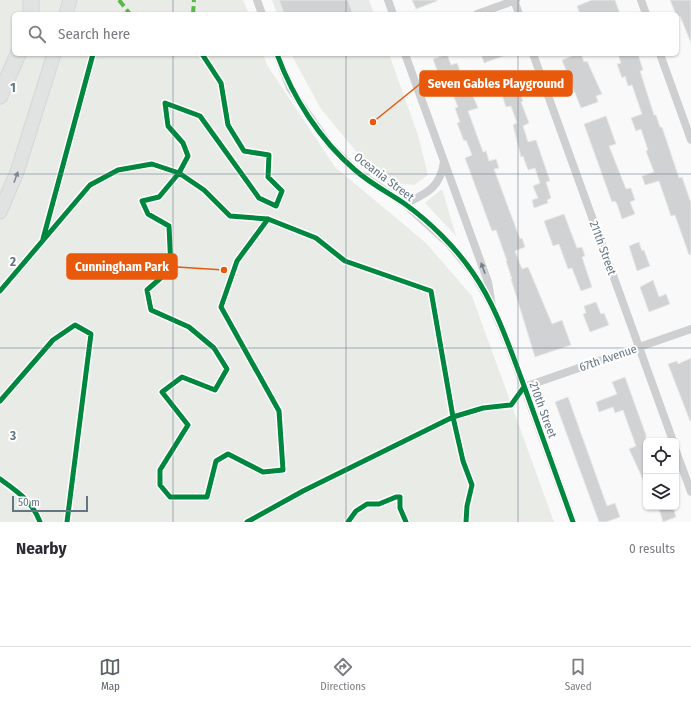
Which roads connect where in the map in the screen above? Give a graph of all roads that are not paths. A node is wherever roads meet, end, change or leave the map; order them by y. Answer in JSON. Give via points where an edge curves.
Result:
{"nodes":[{"id":1,"x":32,"y":0,"type":"edge"},
{"id":2,"x":70,"y":0,"type":"edge"},
{"id":3,"x":257,"y":0,"type":"edge"},
{"id":4,"x":388,"y":0,"type":"edge"},
{"id":5,"x":514,"y":0,"type":"edge"},
{"id":6,"x":641,"y":0,"type":"edge"},
{"id":7,"x":31,"y":12,"type":"edge"},
{"id":8,"x":67,"y":12,"type":"edge"},
{"id":9,"x":261,"y":12,"type":"edge"},
{"id":10,"x":392,"y":12,"type":"edge"},
{"id":11,"x":482,"y":12,"type":"edge"},
{"id":12,"x":518,"y":12,"type":"edge"},
{"id":13,"x":645,"y":12,"type":"edge"},
{"id":14,"x":17,"y":56,"type":"edge"},
{"id":15,"x":53,"y":56,"type":"edge"},
{"id":16,"x":278,"y":56,"type":"edge"},
{"id":17,"x":406,"y":56,"type":"edge"},
{"id":18,"x":534,"y":56,"type":"edge"},
{"id":19,"x":661,"y":56,"type":"edge"},
{"id":20,"x":0,"y":96,"type":"edge"},
{"id":21,"x":691,"y":140,"type":"edge"},
{"id":22,"x":444,"y":161,"type":"junction"},
{"id":23,"x":405,"y":204,"type":"junction"},
{"id":24,"x":0,"y":212,"type":"edge"},
{"id":25,"x":492,"y":306,"type":"junction"},
{"id":26,"x":691,"y":329,"type":"edge"},
{"id":27,"x":639,"y":348,"type":"junction"},
{"id":28,"x":524,"y":387,"type":"junction"},
{"id":29,"x":671,"y":438,"type":"edge"},
{"id":30,"x":679,"y":459,"type":"edge"},
{"id":31,"x":691,"y":492,"type":"edge"},
{"id":32,"x":573,"y":522,"type":"edge"}],
"edges":[{"from":1,"to":7,"type":"highway"},
{"from":2,"to":8,"type":"main road"},
{"from":3,"to":9,"type":"street"},
{"from":4,"to":10,"type":"street"},
{"from":5,"to":11,"type":"street"},
{"from":5,"to":12,"type":"street"},
{"from":6,"to":13,"type":"street"},
{"from":14,"to":20,"type":"highway"},
{"from":24,"to":15,"type":"main road","one_way":true,"via":[[18,172]]},
{"from":16,"to":23,"type":"street","name":"Oceania Street","via":[[290,88],[328,143],[356,171]]},
{"from":17,"to":22,"type":"street","name":"210th Street"},
{"from":18,"to":27,"type":"street","name":"211th Street"},
{"from":19,"to":21,"type":"street"},
{"from":22,"to":23,"type":"street","name":"Oceania Street","via":[[440,180],[428,192]]},
{"from":25,"to":22,"type":"street","name":"210th Street","one_way":true,"via":[[488,282]]},
{"from":23,"to":25,"type":"street","name":"Oceania Street","via":[[449,244],[473,273]]},
{"from":25,"to":28,"type":"street","name":"210th Street"},
{"from":26,"to":27,"type":"street","name":"67th Avenue"},
{"from":27,"to":28,"type":"street","name":"67th Avenue"},
{"from":27,"to":29,"type":"street","name":"211th Street"},
{"from":28,"to":32,"type":"street","name":"210th Street"},
{"from":30,"to":31,"type":"street"}]}
